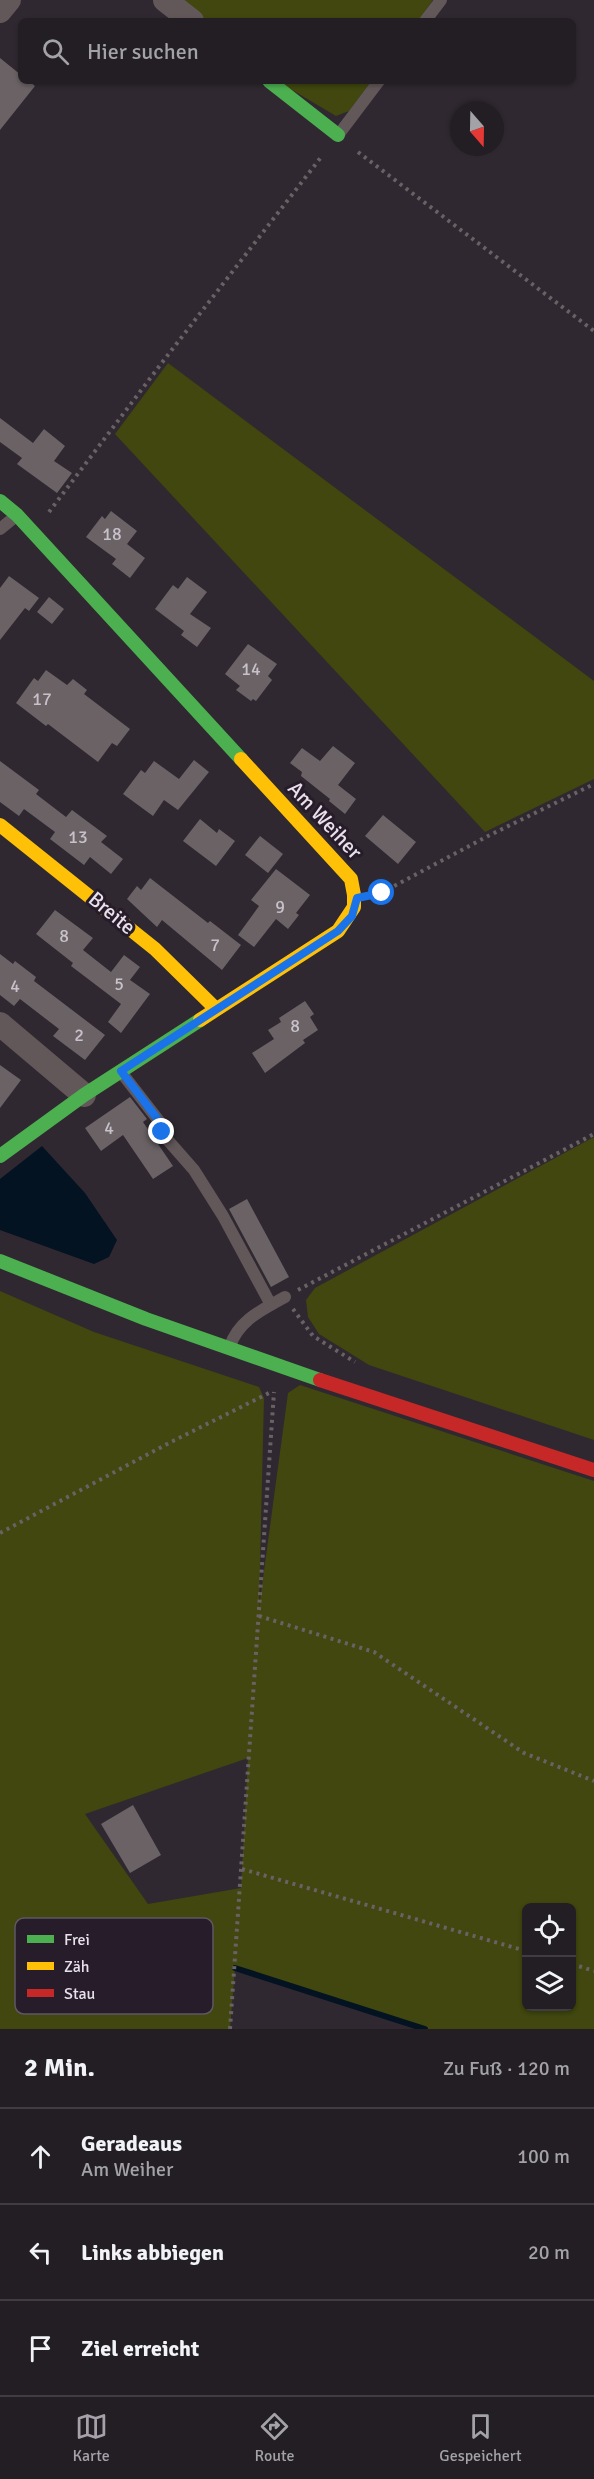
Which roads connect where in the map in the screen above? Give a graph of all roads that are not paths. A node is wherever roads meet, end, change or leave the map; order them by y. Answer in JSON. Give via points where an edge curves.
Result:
{"nodes":[{"id":1,"x":9,"y":0,"type":"edge"},
{"id":2,"x":165,"y":0,"type":"edge"},
{"id":3,"x":441,"y":0,"type":"edge"},
{"id":4,"x":0,"y":11,"type":"edge"},
{"id":5,"x":188,"y":18,"type":"edge"},
{"id":6,"x":427,"y":18,"type":"edge"},
{"id":7,"x":273,"y":84,"type":"edge"},
{"id":8,"x":377,"y":84,"type":"edge"},
{"id":9,"x":338,"y":135,"type":"joint"},
{"id":10,"x":0,"y":501,"type":"edge"},
{"id":11,"x":17,"y":515,"type":"junction"},
{"id":12,"x":0,"y":529,"type":"edge"},
{"id":13,"x":0,"y":825,"type":"edge"},
{"id":14,"x":216,"y":1009,"type":"junction"},
{"id":15,"x":0,"y":1024,"type":"edge"},
{"id":16,"x":121,"y":1071,"type":"junction"},
{"id":17,"x":84,"y":1095,"type":"junction"},
{"id":18,"x":0,"y":1155,"type":"edge"},
{"id":19,"x":0,"y":1261,"type":"edge"},
{"id":20,"x":285,"y":1297,"type":"road end"},
{"id":21,"x":271,"y":1305,"type":"junction"},
{"id":22,"x":229,"y":1348,"type":"junction"},
{"id":23,"x":594,"y":1470,"type":"edge"}],
"edges":[{"from":1,"to":4,"type":"street"},
{"from":2,"to":5,"type":"street"},
{"from":3,"to":6,"type":"lane"},
{"from":7,"to":9,"type":"street"},
{"from":8,"to":9,"type":"lane"},
{"from":10,"to":11,"type":"street","name":"Am Weiher"},
{"from":11,"to":12,"type":"lane"},
{"from":11,"to":14,"type":"street","name":"Am Weiher","via":[[351,879],[357,898],[352,916],[338,931]]},
{"from":13,"to":14,"type":"street","name":"Breite","via":[[155,949]]},
{"from":14,"to":16,"type":"street"},
{"from":15,"to":17,"type":"street"},
{"from":16,"to":17,"type":"street"},
{"from":16,"to":21,"type":"lane","via":[[159,1121],[165,1137],[194,1170]]},
{"from":17,"to":18,"type":"street"},
{"from":19,"to":22,"type":"street"},
{"from":20,"to":21,"type":"lane"},
{"from":21,"to":22,"type":"lane","via":[[250,1316]]},
{"from":22,"to":23,"type":"street"}]}
